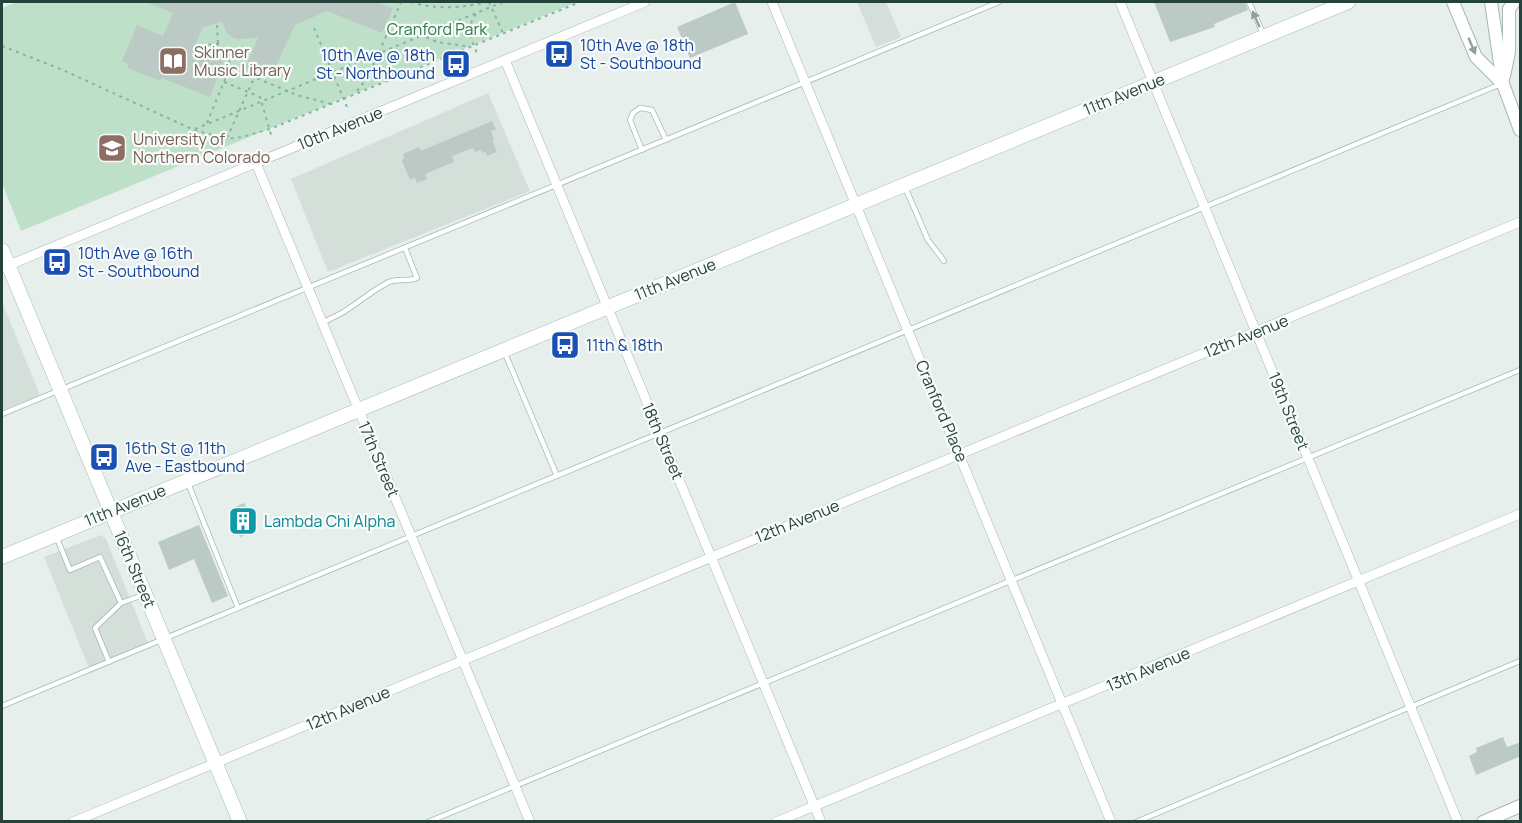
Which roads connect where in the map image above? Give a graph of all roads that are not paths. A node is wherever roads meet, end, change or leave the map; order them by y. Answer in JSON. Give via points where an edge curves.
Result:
{"nodes":[{"id":1,"x":645,"y":2,"type":"edge"},
{"id":2,"x":772,"y":2,"type":"edge"},
{"id":3,"x":999,"y":2,"type":"edge"},
{"id":4,"x":1120,"y":2,"type":"edge"},
{"id":5,"x":1249,"y":2,"type":"edge"},
{"id":6,"x":1348,"y":2,"type":"edge"},
{"id":7,"x":1453,"y":2,"type":"edge"},
{"id":8,"x":1491,"y":2,"type":"edge"},
{"id":9,"x":1514,"y":2,"type":"edge"},
{"id":10,"x":1264,"y":36,"type":"junction"},
{"id":11,"x":505,"y":60,"type":"junction"},
{"id":12,"x":1153,"y":82,"type":"junction"},
{"id":13,"x":805,"y":83,"type":"junction"},
{"id":14,"x":1503,"y":84,"type":"junction"},
{"id":15,"x":1521,"y":130,"type":"edge"},
{"id":16,"x":666,"y":140,"type":"junction"},
{"id":17,"x":642,"y":150,"type":"junction"},
{"id":18,"x":256,"y":163,"type":"junction"},
{"id":19,"x":556,"y":185,"type":"junction"},
{"id":20,"x":904,"y":185,"type":"junction"},
{"id":21,"x":856,"y":205,"type":"junction"},
{"id":22,"x":1204,"y":207,"type":"junction"},
{"id":23,"x":1521,"y":222,"type":"edge"},
{"id":24,"x":405,"y":248,"type":"junction"},
{"id":25,"x":2,"y":250,"type":"edge"},
{"id":26,"x":944,"y":261,"type":"dead end"},
{"id":27,"x":5,"y":266,"type":"edge"},
{"id":28,"x":308,"y":287,"type":"junction"},
{"id":29,"x":607,"y":307,"type":"junction"},
{"id":30,"x":322,"y":322,"type":"junction"},
{"id":31,"x":1256,"y":331,"type":"junction"},
{"id":32,"x":909,"y":332,"type":"junction"},
{"id":33,"x":504,"y":351,"type":"junction"},
{"id":34,"x":1521,"y":370,"type":"edge"},
{"id":35,"x":60,"y":390,"type":"junction"},
{"id":36,"x":358,"y":411,"type":"junction"},
{"id":37,"x":2,"y":414,"type":"edge"},
{"id":38,"x":660,"y":434,"type":"junction"},
{"id":39,"x":960,"y":454,"type":"junction"},
{"id":40,"x":1308,"y":458,"type":"junction"},
{"id":41,"x":557,"y":476,"type":"junction"},
{"id":42,"x":187,"y":481,"type":"junction"},
{"id":43,"x":110,"y":511,"type":"junction"},
{"id":44,"x":1521,"y":514,"type":"edge"},
{"id":45,"x":55,"y":534,"type":"junction"},
{"id":46,"x":412,"y":537,"type":"junction"},
{"id":47,"x":2,"y":557,"type":"edge"},
{"id":48,"x":711,"y":557,"type":"junction"},
{"id":49,"x":1012,"y":580,"type":"junction"},
{"id":50,"x":1359,"y":581,"type":"junction"},
{"id":51,"x":145,"y":594,"type":"junction"},
{"id":52,"x":121,"y":603,"type":"junction"},
{"id":53,"x":238,"y":608,"type":"junction"},
{"id":54,"x":164,"y":639,"type":"junction"},
{"id":55,"x":463,"y":660,"type":"junction"},
{"id":56,"x":1521,"y":661,"type":"edge"},
{"id":57,"x":109,"y":662,"type":"junction"},
{"id":58,"x":763,"y":683,"type":"junction"},
{"id":59,"x":1064,"y":704,"type":"junction"},
{"id":60,"x":2,"y":706,"type":"edge"},
{"id":61,"x":1411,"y":707,"type":"junction"},
{"id":62,"x":215,"y":762,"type":"junction"},
{"id":63,"x":515,"y":786,"type":"junction"},
{"id":64,"x":814,"y":806,"type":"junction"},
{"id":65,"x":1521,"y":806,"type":"edge"},
{"id":66,"x":73,"y":822,"type":"edge"},
{"id":67,"x":240,"y":822,"type":"edge"},
{"id":68,"x":428,"y":822,"type":"edge"},
{"id":69,"x":530,"y":822,"type":"edge"},
{"id":70,"x":776,"y":822,"type":"edge"},
{"id":71,"x":821,"y":822,"type":"edge"},
{"id":72,"x":1111,"y":822,"type":"edge"},
{"id":73,"x":1136,"y":822,"type":"edge"},
{"id":74,"x":1458,"y":822,"type":"edge"},
{"id":75,"x":1483,"y":822,"type":"edge"}],
"edges":[{"from":1,"to":11,"type":"street","name":"10th Avenue"},
{"from":2,"to":13,"type":"street","name":"Cranford Place"},
{"from":3,"to":13,"type":"lane"},
{"from":4,"to":12,"type":"street","name":"19th Street"},
{"from":10,"to":5,"type":"lane","one_way":true},
{"from":6,"to":10,"type":"main road","name":"11th Avenue"},
{"from":7,"to":14,"type":"street","one_way":true,"via":[[1476,57]]},
{"from":8,"to":14,"type":"street"},
{"from":9,"to":14,"type":"street","via":[[1509,9],[1509,52]]},
{"from":10,"to":12,"type":"main road","name":"11th Avenue"},
{"from":11,"to":18,"type":"street","name":"10th Avenue"},
{"from":11,"to":19,"type":"street","name":"18th Street"},
{"from":12,"to":20,"type":"main road","name":"11th Avenue"},
{"from":12,"to":22,"type":"street","name":"19th Street"},
{"from":13,"to":16,"type":"lane"},
{"from":13,"to":21,"type":"street","name":"Cranford Place"},
{"from":14,"to":15,"type":"street"},
{"from":14,"to":22,"type":"lane"},
{"from":16,"to":17,"type":"lane"},
{"from":16,"to":17,"type":"lane","via":[[652,110],[639,108],[630,120]]},
{"from":17,"to":19,"type":"lane"},
{"from":18,"to":27,"type":"street","name":"10th Avenue"},
{"from":18,"to":28,"type":"street","name":"17th Street"},
{"from":19,"to":24,"type":"lane"},
{"from":19,"to":29,"type":"street","name":"18th Street"},
{"from":20,"to":21,"type":"main road","name":"11th Avenue"},
{"from":20,"to":26,"type":"lane","via":[[928,240]]},
{"from":21,"to":29,"type":"main road","name":"11th Avenue"},
{"from":21,"to":32,"type":"street","name":"Cranford Place"},
{"from":22,"to":31,"type":"street","name":"19th Street"},
{"from":22,"to":32,"type":"lane"},
{"from":23,"to":31,"type":"street","name":"12th Avenue"},
{"from":24,"to":28,"type":"lane"},
{"from":24,"to":30,"type":"lane","via":[[417,278],[389,282]]},
{"from":25,"to":27,"type":"main road","name":"16th Street"},
{"from":27,"to":35,"type":"main road","name":"16th Street"},
{"from":28,"to":30,"type":"street","name":"17th Street"},
{"from":28,"to":35,"type":"lane"},
{"from":29,"to":33,"type":"main road","name":"11th Avenue"},
{"from":29,"to":38,"type":"street","name":"18th Street"},
{"from":30,"to":36,"type":"street","name":"17th Street"},
{"from":31,"to":39,"type":"street","name":"12th Avenue"},
{"from":31,"to":40,"type":"street","name":"19th Street"},
{"from":32,"to":38,"type":"lane"},
{"from":32,"to":39,"type":"street","name":"Cranford Place"},
{"from":33,"to":36,"type":"main road","name":"11th Avenue"},
{"from":33,"to":41,"type":"lane"},
{"from":34,"to":40,"type":"lane"},
{"from":35,"to":37,"type":"lane"},
{"from":35,"to":43,"type":"main road","name":"16th Street"},
{"from":36,"to":42,"type":"main road","name":"11th Avenue"},
{"from":36,"to":46,"type":"street","name":"17th Street"},
{"from":38,"to":41,"type":"lane"},
{"from":38,"to":48,"type":"street","name":"18th Street"},
{"from":39,"to":48,"type":"street","name":"12th Avenue"},
{"from":39,"to":49,"type":"street","name":"Cranford Place"},
{"from":40,"to":49,"type":"lane"},
{"from":40,"to":50,"type":"street","name":"19th Street"},
{"from":41,"to":46,"type":"lane"},
{"from":42,"to":43,"type":"main road","name":"11th Avenue"},
{"from":42,"to":53,"type":"lane"},
{"from":43,"to":45,"type":"main road","name":"11th Avenue"},
{"from":43,"to":51,"type":"main road","name":"16th Street"},
{"from":44,"to":50,"type":"street","name":"13th Avenue"},
{"from":45,"to":47,"type":"main road","name":"11th Avenue"},
{"from":45,"to":52,"type":"lane","via":[[70,570],[100,557]]},
{"from":46,"to":53,"type":"lane"},
{"from":46,"to":55,"type":"street","name":"17th Street"},
{"from":48,"to":55,"type":"street","name":"12th Avenue"},
{"from":48,"to":58,"type":"street","name":"18th Street"},
{"from":49,"to":58,"type":"lane"},
{"from":49,"to":59,"type":"street","name":"Cranford Place"},
{"from":50,"to":59,"type":"street","name":"13th Avenue"},
{"from":50,"to":61,"type":"street","name":"19th Street"},
{"from":51,"to":52,"type":"lane"},
{"from":51,"to":54,"type":"main road","name":"16th Street"},
{"from":52,"to":57,"type":"lane","via":[[94,628]]},
{"from":53,"to":54,"type":"lane"},
{"from":54,"to":57,"type":"lane"},
{"from":54,"to":62,"type":"main road","name":"16th Street"},
{"from":55,"to":62,"type":"street","name":"12th Avenue"},
{"from":55,"to":63,"type":"street","name":"17th Street"},
{"from":56,"to":61,"type":"lane"},
{"from":57,"to":60,"type":"lane"},
{"from":58,"to":63,"type":"lane"},
{"from":58,"to":64,"type":"street","name":"18th Street"},
{"from":59,"to":64,"type":"street","name":"13th Avenue"},
{"from":59,"to":72,"type":"street","name":"Cranford Place"},
{"from":61,"to":73,"type":"lane"},
{"from":61,"to":74,"type":"street","name":"19th Street"},
{"from":62,"to":66,"type":"street","name":"12th Avenue"},
{"from":62,"to":67,"type":"main road","name":"16th Street"},
{"from":63,"to":68,"type":"lane"},
{"from":63,"to":69,"type":"street","name":"17th Street"},
{"from":64,"to":70,"type":"street","name":"13th Avenue"},
{"from":64,"to":71,"type":"street","name":"18th Street"},
{"from":65,"to":75,"type":"street"}]}
